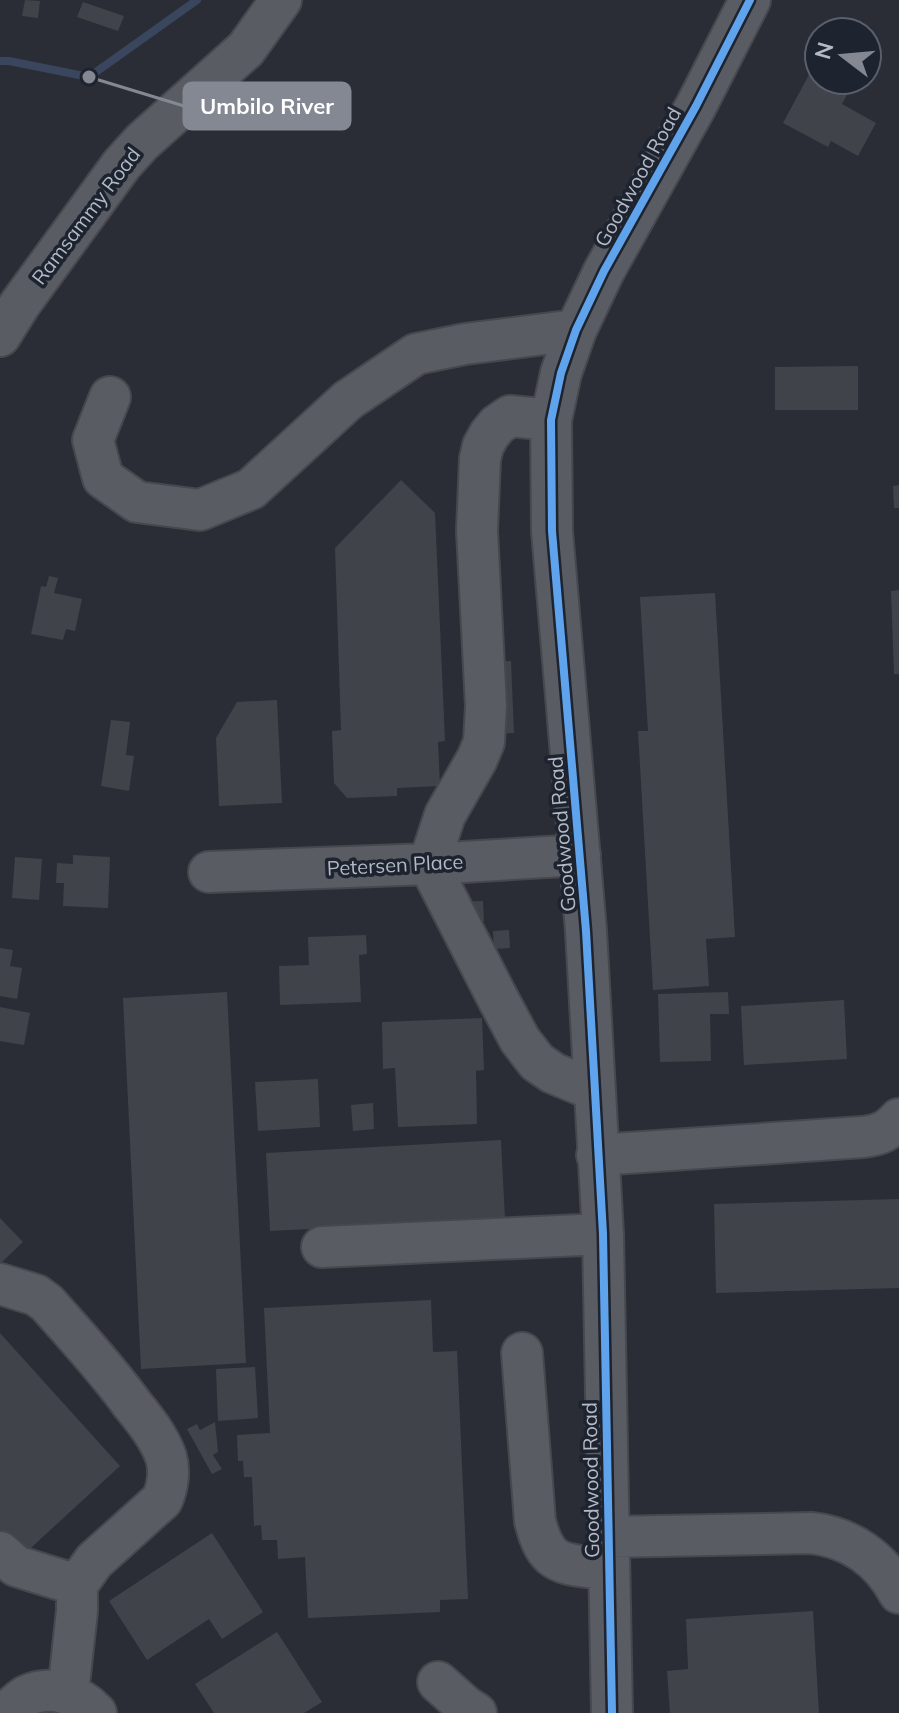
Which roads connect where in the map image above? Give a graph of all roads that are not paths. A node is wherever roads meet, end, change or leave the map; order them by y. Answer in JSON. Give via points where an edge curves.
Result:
{"nodes":[{"id":1,"x":281,"y":0,"type":"edge"},
{"id":2,"x":750,"y":0,"type":"edge"},
{"id":3,"x":576,"y":330,"type":"junction"},
{"id":4,"x":0,"y":336,"type":"edge"},
{"id":5,"x":110,"y":397,"type":"dead end"},
{"id":6,"x":551,"y":420,"type":"junction"},
{"id":7,"x":580,"y":855,"type":"junction"},
{"id":8,"x":429,"y":864,"type":"junction"},
{"id":9,"x":209,"y":872,"type":"dead end"},
{"id":10,"x":594,"y":1090,"type":"junction"},
{"id":11,"x":899,"y":1119,"type":"edge"},
{"id":12,"x":597,"y":1155,"type":"junction"},
{"id":13,"x":603,"y":1234,"type":"junction"},
{"id":14,"x":322,"y":1247,"type":"dead end"},
{"id":15,"x":0,"y":1284,"type":"edge"},
{"id":16,"x":522,"y":1353,"type":"dead end"},
{"id":17,"x":0,"y":1552,"type":"edge"},
{"id":18,"x":608,"y":1554,"type":"junction"},
{"id":19,"x":77,"y":1585,"type":"junction"},
{"id":20,"x":899,"y":1593,"type":"edge"},
{"id":21,"x":438,"y":1682,"type":"dead end"},
{"id":22,"x":82,"y":1703,"type":"edge"},
{"id":23,"x":6,"y":1713,"type":"edge"},
{"id":24,"x":476,"y":1713,"type":"edge"},
{"id":25,"x":612,"y":1713,"type":"edge"}],
"edges":[{"from":1,"to":4,"type":"street","name":"Ramsammy Road","via":[[246,49],[122,164]]},
{"from":2,"to":3,"type":"street","name":"Goodwood Road"},
{"from":3,"to":5,"type":"street","via":[[416,354],[348,400],[251,489],[200,510],[137,502],[103,478],[93,440]]},
{"from":3,"to":6,"type":"street","name":"Goodwood Road"},
{"from":6,"to":7,"type":"street","name":"Goodwood Road","via":[[552,531]]},
{"from":6,"to":8,"type":"street","via":[[510,416],[483,446],[477,531],[484,742],[445,815]]},
{"from":7,"to":8,"type":"street","name":"Petersen Place"},
{"from":7,"to":10,"type":"street","name":"Goodwood Road"},
{"from":8,"to":9,"type":"street","name":"Petersen Place"},
{"from":8,"to":10,"type":"street","via":[[520,1040],[553,1073]]},
{"from":10,"to":12,"type":"street","name":"Goodwood Road"},
{"from":11,"to":12,"type":"street","via":[[888,1131],[863,1137]]},
{"from":12,"to":13,"type":"street","name":"Goodwood Road"},
{"from":13,"to":14,"type":"street"},
{"from":13,"to":18,"type":"street","name":"Goodwood Road"},
{"from":15,"to":19,"type":"street","via":[[47,1303],[107,1370],[166,1458],[162,1500],[94,1561]]},
{"from":16,"to":18,"type":"street","via":[[535,1521],[542,1543],[559,1561]]},
{"from":17,"to":19,"type":"street","via":[[16,1566]]},
{"from":18,"to":20,"type":"street","via":[[827,1535],[879,1563]]},
{"from":18,"to":25,"type":"street","name":"Goodwood Road"},
{"from":19,"to":22,"type":"street"},
{"from":21,"to":24,"type":"street"},
{"from":22,"to":23,"type":"street","via":[[46,1691],[25,1696]]}]}
